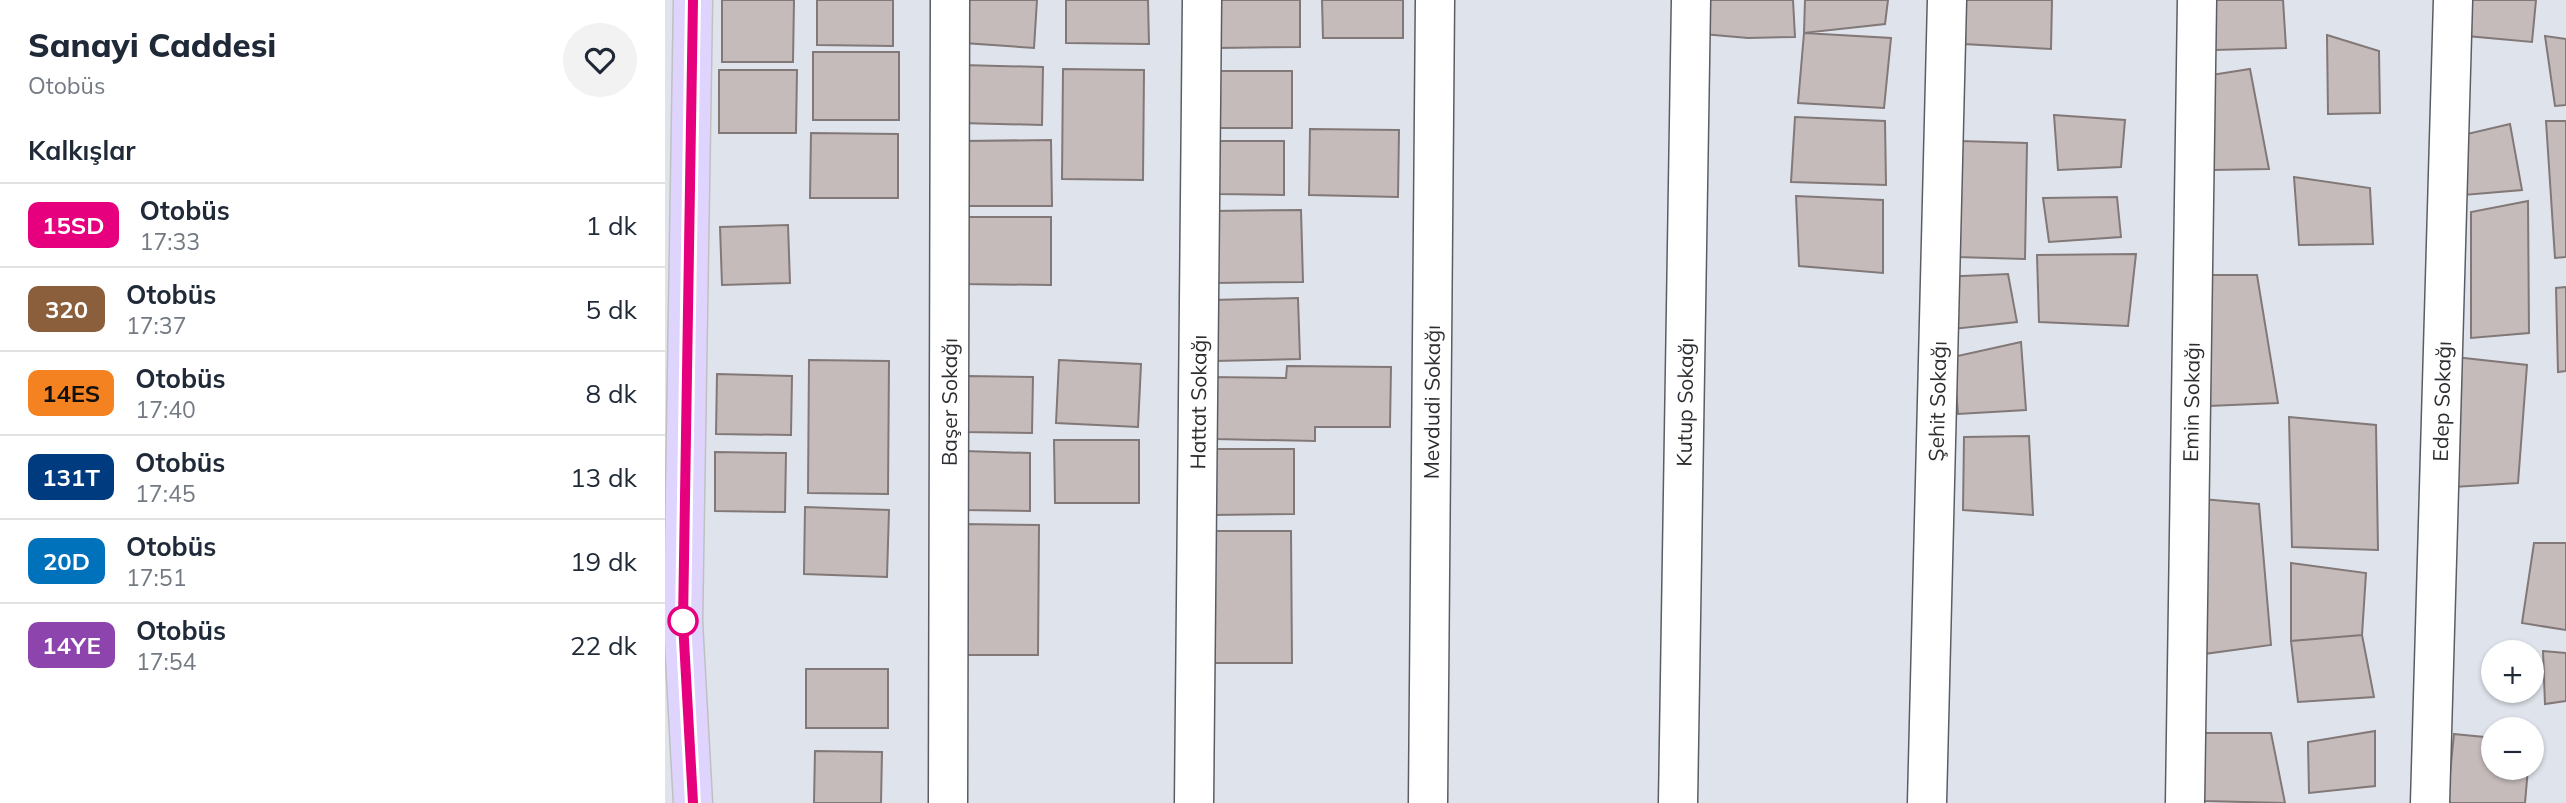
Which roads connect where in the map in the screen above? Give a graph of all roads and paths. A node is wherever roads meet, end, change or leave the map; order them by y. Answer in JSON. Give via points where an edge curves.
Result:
{"nodes":[{"id":1,"x":693,"y":0,"type":"edge"},
{"id":2,"x":950,"y":0,"type":"edge"},
{"id":3,"x":1202,"y":0,"type":"edge"},
{"id":4,"x":1435,"y":0,"type":"edge"},
{"id":5,"x":1691,"y":0,"type":"edge"},
{"id":6,"x":1947,"y":0,"type":"edge"},
{"id":7,"x":2197,"y":0,"type":"edge"},
{"id":8,"x":2453,"y":0,"type":"edge"},
{"id":9,"x":675,"y":382,"type":"edge"},
{"id":10,"x":674,"y":620,"type":"edge"},
{"id":11,"x":693,"y":803,"type":"edge"},
{"id":12,"x":948,"y":803,"type":"edge"},
{"id":13,"x":1194,"y":803,"type":"edge"},
{"id":14,"x":1428,"y":803,"type":"edge"},
{"id":15,"x":1678,"y":803,"type":"edge"},
{"id":16,"x":1927,"y":803,"type":"edge"},
{"id":17,"x":2185,"y":803,"type":"edge"},
{"id":18,"x":2430,"y":803,"type":"edge"}],
"edges":[{"from":1,"to":9,"type":"main road"},
{"from":2,"to":12,"type":"street","name":"Başer Sokağı"},
{"from":3,"to":13,"type":"street","name":"Hattat Sokağı"},
{"from":4,"to":14,"type":"street","name":"Mevdudi Sokağı"},
{"from":5,"to":15,"type":"street","name":"Kutup Sokağı"},
{"from":6,"to":16,"type":"street","name":"Şehit Sokağı"},
{"from":7,"to":17,"type":"street","name":"Emin Sokağı"},
{"from":8,"to":18,"type":"street","name":"Edep Sokağı"},
{"from":9,"to":10,"type":"main road"},
{"from":10,"to":11,"type":"main road"}]}
